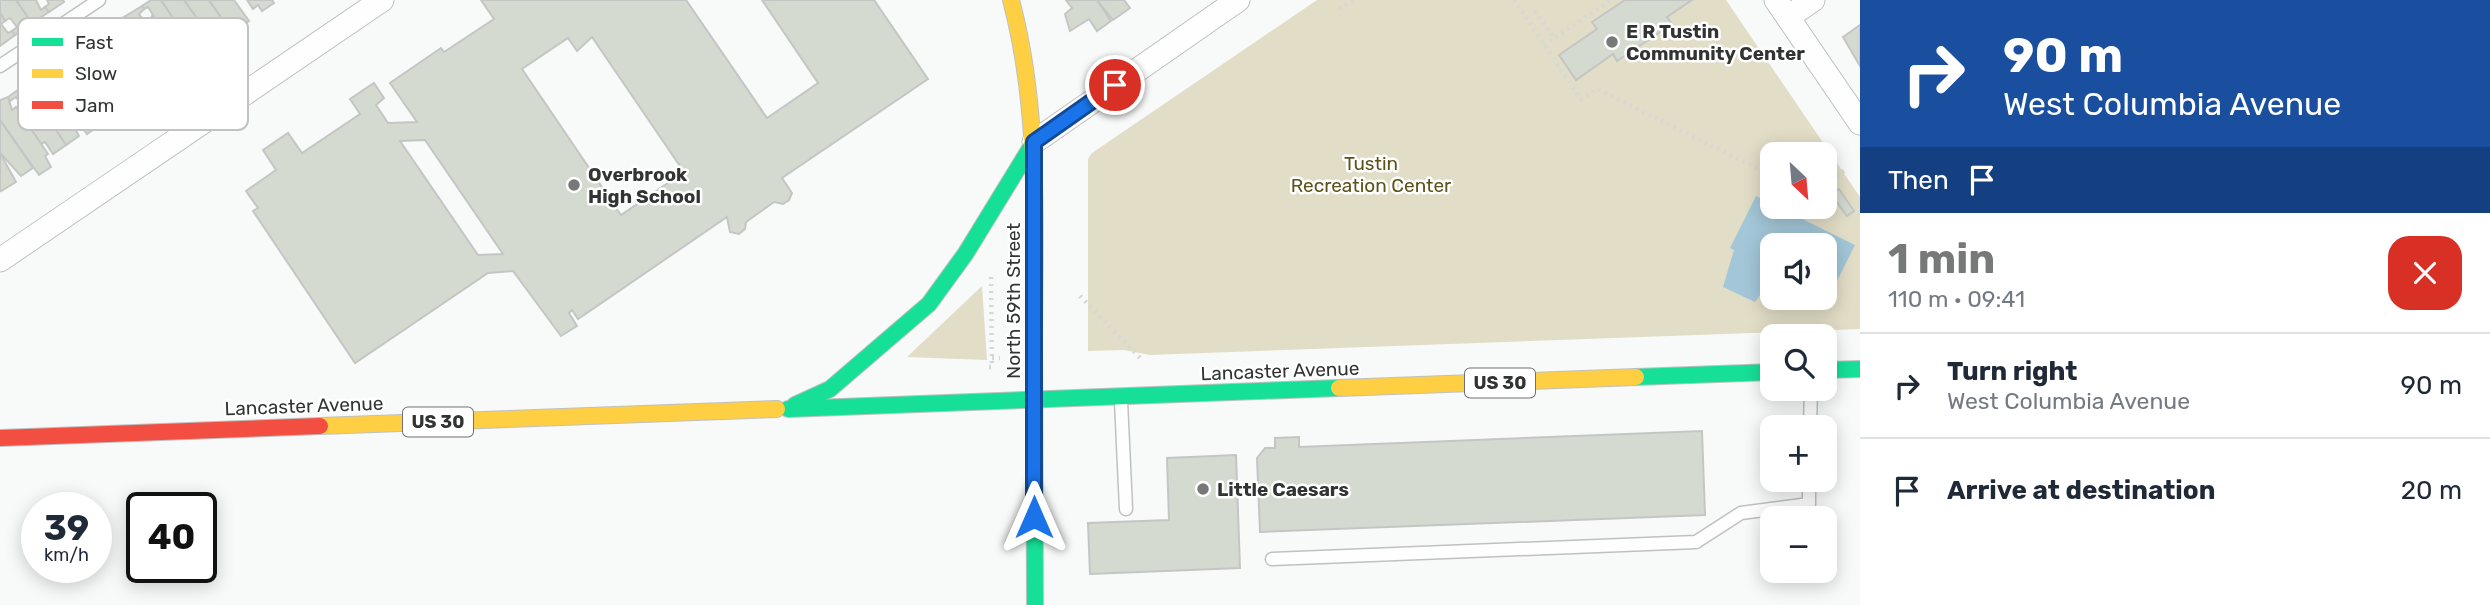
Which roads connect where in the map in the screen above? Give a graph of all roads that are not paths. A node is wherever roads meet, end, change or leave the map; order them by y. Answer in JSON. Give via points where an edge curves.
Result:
{"nodes":[{"id":1,"x":99,"y":0,"type":"edge"},
{"id":2,"x":382,"y":0,"type":"edge"},
{"id":3,"x":1011,"y":0,"type":"edge"},
{"id":4,"x":1238,"y":0,"type":"edge"},
{"id":5,"x":1813,"y":0,"type":"edge"},
{"id":6,"x":1782,"y":9,"type":"edge"},
{"id":7,"x":72,"y":18,"type":"edge"},
{"id":8,"x":18,"y":54,"type":"edge"},
{"id":9,"x":0,"y":66,"type":"edge"},
{"id":10,"x":248,"y":91,"type":"edge"},
{"id":11,"x":1860,"y":123,"type":"edge"},
{"id":12,"x":191,"y":130,"type":"edge"},
{"id":13,"x":1034,"y":142,"type":"junction"},
{"id":14,"x":0,"y":260,"type":"edge"},
{"id":15,"x":1860,"y":369,"type":"edge"},
{"id":16,"x":1837,"y":370,"type":"edge"},
{"id":17,"x":1760,"y":373,"type":"edge"},
{"id":18,"x":1121,"y":398,"type":"junction"},
{"id":19,"x":1034,"y":401,"type":"junction"},
{"id":20,"x":782,"y":409,"type":"junction"},
{"id":21,"x":0,"y":438,"type":"edge"},
{"id":22,"x":1808,"y":492,"type":"edge"},
{"id":23,"x":1126,"y":509,"type":"dead end"},
{"id":24,"x":1272,"y":559,"type":"dead end"},
{"id":25,"x":1035,"y":597,"type":"edge"}],
"edges":[{"from":1,"to":7,"type":"lane"},
{"from":2,"to":10,"type":"street"},
{"from":3,"to":13,"type":"main road","name":"North 59th Street","via":[[1025,53]]},
{"from":4,"to":13,"type":"street"},
{"from":5,"to":6,"type":"street"},
{"from":6,"to":11,"type":"street"},
{"from":8,"to":9,"type":"lane"},
{"from":12,"to":14,"type":"street"},
{"from":13,"to":19,"type":"main road","name":"North 59th Street"},
{"from":13,"to":20,"type":"main road","via":[[929,304],[830,389]]},
{"from":15,"to":16,"type":"main road"},
{"from":17,"to":18,"type":"main road","name":"Lancaster Avenue","number":"US 30"},
{"from":18,"to":19,"type":"main road","name":"Lancaster Avenue","number":"US 30"},
{"from":18,"to":23,"type":"lane"},
{"from":19,"to":20,"type":"main road","name":"Lancaster Avenue","number":"US 30"},
{"from":19,"to":25,"type":"main road","name":"North 59th Street"},
{"from":20,"to":21,"type":"main road","name":"Lancaster Avenue","number":"US 30"},
{"from":22,"to":24,"type":"lane","via":[[1808,504],[1741,513],[1696,542]]}]}
